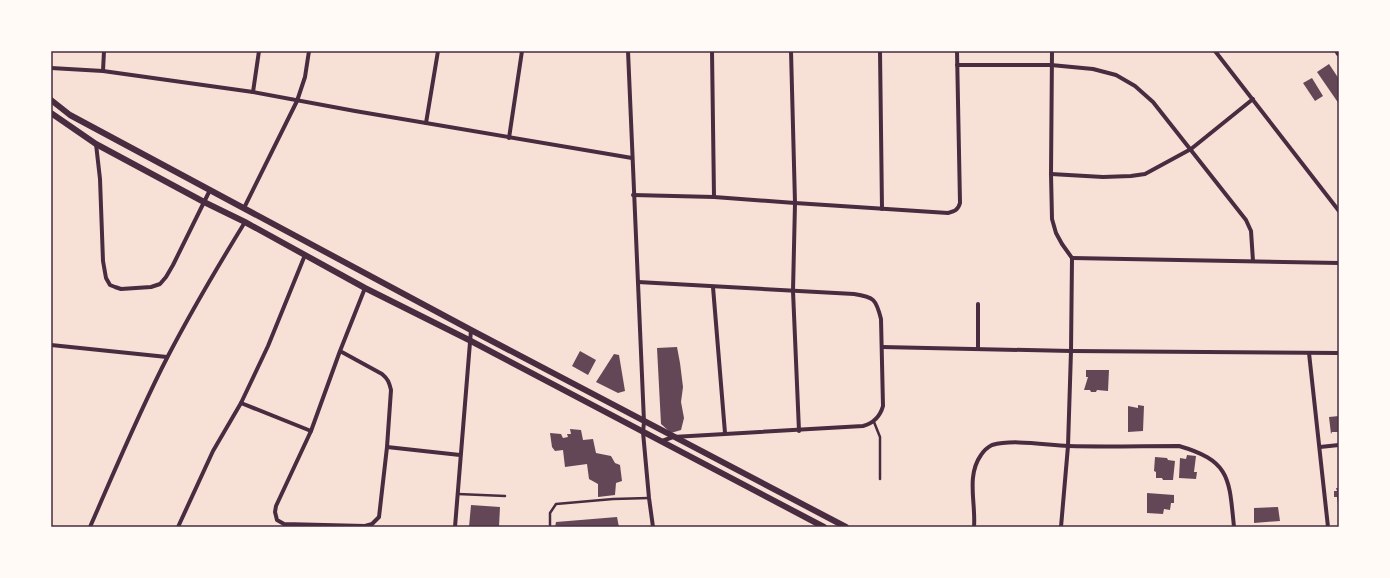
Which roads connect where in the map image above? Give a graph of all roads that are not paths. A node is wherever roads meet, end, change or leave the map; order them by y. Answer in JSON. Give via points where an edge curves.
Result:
{"nodes":[{"id":1,"x":104,"y":51,"type":"edge"},
{"id":2,"x":258,"y":51,"type":"edge"},
{"id":3,"x":309,"y":51,"type":"edge"},
{"id":4,"x":438,"y":51,"type":"edge"},
{"id":5,"x":522,"y":51,"type":"edge"},
{"id":6,"x":628,"y":51,"type":"edge"},
{"id":7,"x":712,"y":51,"type":"edge"},
{"id":8,"x":791,"y":51,"type":"edge"},
{"id":9,"x":880,"y":51,"type":"edge"},
{"id":10,"x":957,"y":51,"type":"edge"},
{"id":11,"x":1052,"y":51,"type":"edge"},
{"id":12,"x":1215,"y":51,"type":"edge"},
{"id":13,"x":957,"y":65,"type":"junction"},
{"id":14,"x":1051,"y":65,"type":"junction"},
{"id":15,"x":51,"y":68,"type":"edge"},
{"id":16,"x":103,"y":71,"type":"junction"},
{"id":17,"x":253,"y":92,"type":"junction"},
{"id":18,"x":1253,"y":99,"type":"junction"},
{"id":19,"x":51,"y":100,"type":"edge"},
{"id":20,"x":297,"y":101,"type":"junction"},
{"id":21,"x":51,"y":113,"type":"edge"},
{"id":22,"x":426,"y":123,"type":"junction"},
{"id":23,"x":509,"y":138,"type":"junction"},
{"id":24,"x":96,"y":144,"type":"junction"},
{"id":25,"x":1191,"y":149,"type":"junction"},
{"id":26,"x":632,"y":158,"type":"junction"},
{"id":27,"x":1050,"y":174,"type":"junction"},
{"id":28,"x":210,"y":190,"type":"junction"},
{"id":29,"x":633,"y":194,"type":"junction"},
{"id":30,"x":714,"y":197,"type":"junction"},
{"id":31,"x":204,"y":202,"type":"junction"},
{"id":32,"x":795,"y":203,"type":"junction"},
{"id":33,"x":244,"y":208,"type":"junction"},
{"id":34,"x":882,"y":209,"type":"junction"},
{"id":35,"x":1339,"y":211,"type":"edge"},
{"id":36,"x":244,"y":222,"type":"junction"},
{"id":37,"x":305,"y":255,"type":"junction"},
{"id":38,"x":1072,"y":258,"type":"junction"},
{"id":39,"x":1253,"y":261,"type":"junction"},
{"id":40,"x":1339,"y":263,"type":"edge"},
{"id":41,"x":638,"y":282,"type":"junction"},
{"id":42,"x":713,"y":287,"type":"junction"},
{"id":43,"x":365,"y":288,"type":"junction"},
{"id":44,"x":793,"y":291,"type":"junction"},
{"id":45,"x":978,"y":304,"type":"dead end"},
{"id":46,"x":470,"y":330,"type":"junction"},
{"id":47,"x":469,"y":340,"type":"junction"},
{"id":48,"x":51,"y":344,"type":"edge"},
{"id":49,"x":882,"y":347,"type":"junction"},
{"id":50,"x":978,"y":348,"type":"junction"},
{"id":51,"x":340,"y":351,"type":"junction"},
{"id":52,"x":1071,"y":351,"type":"junction"},
{"id":53,"x":1309,"y":353,"type":"junction"},
{"id":54,"x":1339,"y":353,"type":"edge"},
{"id":55,"x":168,"y":357,"type":"junction"},
{"id":56,"x":241,"y":404,"type":"junction"},
{"id":57,"x":644,"y":422,"type":"junction"},
{"id":58,"x":874,"y":422,"type":"junction"},
{"id":59,"x":311,"y":431,"type":"junction"},
{"id":60,"x":799,"y":431,"type":"junction"},
{"id":61,"x":643,"y":432,"type":"junction"},
{"id":62,"x":725,"y":433,"type":"junction"},
{"id":63,"x":673,"y":437,"type":"junction"},
{"id":64,"x":662,"y":441,"type":"junction"},
{"id":65,"x":1339,"y":445,"type":"edge"},
{"id":66,"x":1068,"y":446,"type":"junction"},
{"id":67,"x":387,"y":447,"type":"junction"},
{"id":68,"x":1320,"y":447,"type":"junction"},
{"id":69,"x":460,"y":455,"type":"junction"},
{"id":70,"x":880,"y":479,"type":"dead end"},
{"id":71,"x":458,"y":494,"type":"junction"},
{"id":72,"x":506,"y":496,"type":"dead end"},
{"id":73,"x":649,"y":498,"type":"junction"},
{"id":74,"x":311,"y":526,"type":"edge"},
{"id":75,"x":90,"y":527,"type":"edge"},
{"id":76,"x":178,"y":527,"type":"edge"},
{"id":77,"x":455,"y":527,"type":"edge"},
{"id":78,"x":550,"y":527,"type":"edge"},
{"id":79,"x":653,"y":527,"type":"edge"},
{"id":80,"x":824,"y":527,"type":"edge"},
{"id":81,"x":846,"y":527,"type":"edge"},
{"id":82,"x":974,"y":527,"type":"edge"},
{"id":83,"x":1061,"y":527,"type":"edge"},
{"id":84,"x":1234,"y":527,"type":"edge"},
{"id":85,"x":1328,"y":527,"type":"edge"}],
"edges":[{"from":1,"to":16,"type":"street"},
{"from":2,"to":17,"type":"street"},
{"from":3,"to":20,"type":"street","via":[[305,77]]},
{"from":4,"to":22,"type":"street"},
{"from":5,"to":23,"type":"street"},
{"from":6,"to":26,"type":"street"},
{"from":7,"to":30,"type":"street"},
{"from":8,"to":32,"type":"street"},
{"from":9,"to":34,"type":"street"},
{"from":10,"to":13,"type":"street"},
{"from":11,"to":14,"type":"street"},
{"from":12,"to":18,"type":"street"},
{"from":13,"to":14,"type":"street"},
{"from":13,"to":34,"type":"street","via":[[959,208],[948,213]]},
{"from":14,"to":25,"type":"street","via":[[1106,71],[1135,86],[1153,102]]},
{"from":14,"to":27,"type":"street"},
{"from":15,"to":16,"type":"street"},
{"from":16,"to":17,"type":"street"},
{"from":17,"to":20,"type":"street"},
{"from":18,"to":25,"type":"street"},
{"from":18,"to":35,"type":"street"},
{"from":19,"to":28,"type":"street","via":[[70,115]]},
{"from":20,"to":22,"type":"street"},
{"from":20,"to":33,"type":"street"},
{"from":21,"to":24,"type":"street"},
{"from":22,"to":23,"type":"street"},
{"from":23,"to":26,"type":"street"},
{"from":24,"to":31,"type":"street"},
{"from":24,"to":31,"type":"street","via":[[101,192],[103,261],[106,278],[115,288],[151,287],[160,284]]},
{"from":25,"to":27,"type":"street","via":[[1145,174],[1103,177]]},
{"from":25,"to":39,"type":"street","via":[[1246,220],[1251,231]]},
{"from":26,"to":29,"type":"street"},
{"from":27,"to":38,"type":"street","via":[[1052,219],[1056,233]]},
{"from":28,"to":31,"type":"street"},
{"from":28,"to":33,"type":"street"},
{"from":29,"to":30,"type":"street"},
{"from":29,"to":41,"type":"street"},
{"from":30,"to":32,"type":"street"},
{"from":31,"to":36,"type":"street"},
{"from":32,"to":34,"type":"street"},
{"from":32,"to":44,"type":"street"},
{"from":33,"to":46,"type":"street"},
{"from":36,"to":37,"type":"street"},
{"from":36,"to":55,"type":"street"},
{"from":37,"to":43,"type":"street"},
{"from":37,"to":56,"type":"street"},
{"from":38,"to":39,"type":"street"},
{"from":38,"to":52,"type":"street"},
{"from":39,"to":40,"type":"street"},
{"from":41,"to":42,"type":"street"},
{"from":41,"to":57,"type":"street"},
{"from":42,"to":44,"type":"street"},
{"from":42,"to":62,"type":"street"},
{"from":43,"to":47,"type":"street"},
{"from":43,"to":51,"type":"street"},
{"from":44,"to":49,"type":"street","via":[[854,294],[875,301],[881,319]]},
{"from":44,"to":60,"type":"street"},
{"from":45,"to":50,"type":"street"},
{"from":46,"to":47,"type":"street"},
{"from":46,"to":57,"type":"street"},
{"from":47,"to":61,"type":"street"},
{"from":47,"to":69,"type":"street"},
{"from":48,"to":55,"type":"street"},
{"from":49,"to":50,"type":"street"},
{"from":49,"to":58,"type":"street","via":[[884,406]]},
{"from":50,"to":52,"type":"street"},
{"from":51,"to":59,"type":"street"},
{"from":51,"to":67,"type":"street","via":[[388,378],[391,390]]},
{"from":52,"to":53,"type":"street"},
{"from":52,"to":66,"type":"street"},
{"from":53,"to":54,"type":"street"},
{"from":53,"to":68,"type":"street"},
{"from":55,"to":75,"type":"street"},
{"from":56,"to":59,"type":"street"},
{"from":56,"to":76,"type":"street","via":[[213,451]]},
{"from":57,"to":61,"type":"street"},
{"from":57,"to":63,"type":"street"},
{"from":58,"to":60,"type":"street","via":[[863,426]]},
{"from":58,"to":70,"type":"lane","via":[[880,437]]},
{"from":59,"to":74,"type":"street","via":[[275,512],[277,520],[284,524]]},
{"from":60,"to":62,"type":"street"},
{"from":61,"to":64,"type":"street"},
{"from":61,"to":73,"type":"street"},
{"from":62,"to":63,"type":"street"},
{"from":63,"to":64,"type":"street"},
{"from":63,"to":81,"type":"street"},
{"from":64,"to":80,"type":"street"},
{"from":65,"to":68,"type":"street"},
{"from":66,"to":82,"type":"street","via":[[1007,443],[990,446],[974,467]]},
{"from":66,"to":83,"type":"street"},
{"from":66,"to":84,"type":"street","via":[[1178,446],[1194,451],[1208,458],[1227,478]]},
{"from":67,"to":69,"type":"street"},
{"from":67,"to":74,"type":"street","via":[[379,517],[376,522],[365,526]]},
{"from":68,"to":85,"type":"street"},
{"from":69,"to":71,"type":"street"},
{"from":71,"to":72,"type":"lane"},
{"from":71,"to":77,"type":"street"},
{"from":73,"to":78,"type":"lane","via":[[556,504],[550,513]]},
{"from":73,"to":79,"type":"street"}]}
